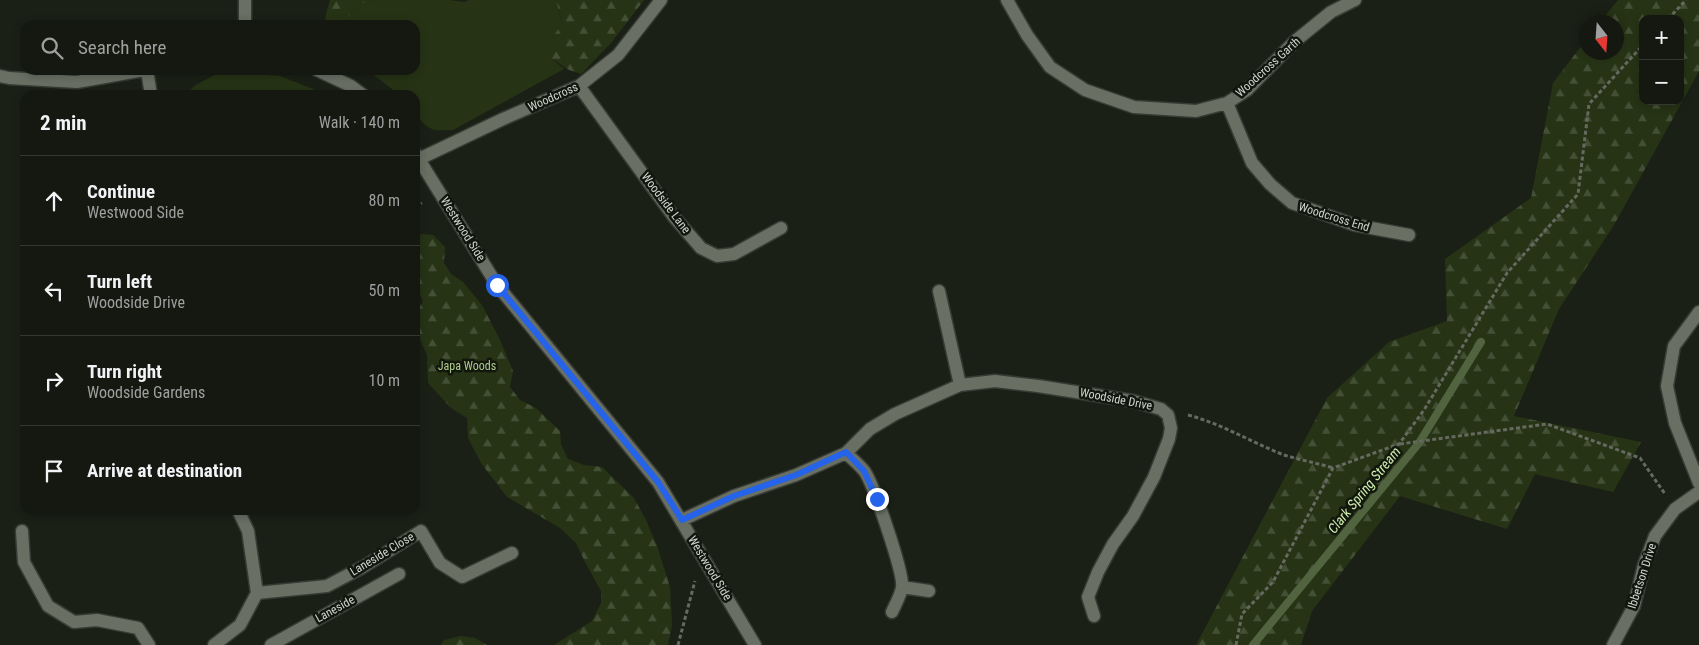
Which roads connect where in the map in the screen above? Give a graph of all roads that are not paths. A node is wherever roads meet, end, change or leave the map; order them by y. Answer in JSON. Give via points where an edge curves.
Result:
{"nodes":[{"id":1,"x":245,"y":0,"type":"edge"},
{"id":2,"x":661,"y":0,"type":"edge"},
{"id":3,"x":1007,"y":0,"type":"edge"},
{"id":4,"x":1356,"y":0,"type":"edge"},
{"id":5,"x":245,"y":20,"type":"edge"},
{"id":6,"x":117,"y":75,"type":"edge"},
{"id":7,"x":146,"y":75,"type":"edge"},
{"id":8,"x":328,"y":75,"type":"edge"},
{"id":9,"x":0,"y":76,"type":"edge"},
{"id":10,"x":579,"y":86,"type":"junction"},
{"id":11,"x":150,"y":90,"type":"edge"},
{"id":12,"x":356,"y":90,"type":"edge"},
{"id":13,"x":1227,"y":103,"type":"junction"},
{"id":14,"x":420,"y":155,"type":"edge"},
{"id":15,"x":420,"y":161,"type":"edge"},
{"id":16,"x":781,"y":228,"type":"dead end"},
{"id":17,"x":1409,"y":235,"type":"dead end"},
{"id":18,"x":939,"y":291,"type":"dead end"},
{"id":19,"x":1699,"y":312,"type":"edge"},
{"id":20,"x":960,"y":385,"type":"junction"},
{"id":21,"x":846,"y":452,"type":"junction"},
{"id":22,"x":1699,"y":483,"type":"edge"},
{"id":23,"x":1699,"y":492,"type":"edge"},
{"id":24,"x":240,"y":515,"type":"edge"},
{"id":25,"x":682,"y":520,"type":"junction"},
{"id":26,"x":22,"y":531,"type":"dead end"},
{"id":27,"x":512,"y":553,"type":"dead end"},
{"id":28,"x":398,"y":574,"type":"dead end"},
{"id":29,"x":902,"y":587,"type":"junction"},
{"id":30,"x":929,"y":591,"type":"dead end"},
{"id":31,"x":257,"y":593,"type":"junction"},
{"id":32,"x":892,"y":612,"type":"dead end"},
{"id":33,"x":1094,"y":616,"type":"dead end"},
{"id":34,"x":149,"y":645,"type":"edge"},
{"id":35,"x":214,"y":645,"type":"edge"},
{"id":36,"x":271,"y":645,"type":"edge"},
{"id":37,"x":756,"y":645,"type":"edge"},
{"id":38,"x":1613,"y":645,"type":"edge"}],
"edges":[{"from":1,"to":5,"type":"street"},
{"from":2,"to":10,"type":"street","name":"Woodcross","via":[[618,55]]},
{"from":3,"to":13,"type":"street","name":"Woodcross Garth","via":[[1050,67],[1085,90],[1134,107],[1196,111]]},
{"from":4,"to":13,"type":"street","name":"Woodcross Garth","via":[[1331,12],[1294,42],[1247,90]]},
{"from":6,"to":9,"type":"street","via":[[77,82]]},
{"from":7,"to":11,"type":"street"},
{"from":8,"to":12,"type":"street"},
{"from":10,"to":14,"type":"street","name":"Woodcross"},
{"from":10,"to":16,"type":"street","name":"Woodside Lane","via":[[700,248],[717,256],[734,254]]},
{"from":13,"to":17,"type":"street","name":"Woodcross End","via":[[1252,162],[1292,203],[1355,226]]},
{"from":15,"to":25,"type":"street","name":"Westwood Side","via":[[497,285],[658,482]]},
{"from":18,"to":20,"type":"street"},
{"from":19,"to":22,"type":"street","via":[[1674,346],[1668,386],[1674,423]]},
{"from":20,"to":21,"type":"street","name":"Woodside Drive","via":[[895,414],[870,429]]},
{"from":20,"to":33,"type":"street","name":"Woodside Drive","via":[[995,381],[1038,386],[1133,401],[1161,408],[1168,415],[1169,439],[1154,477],[1113,544],[1088,597]]},
{"from":21,"to":25,"type":"street","name":"Woodside Drive"},
{"from":21,"to":29,"type":"street","via":[[864,471],[877,499]]},
{"from":23,"to":38,"type":"street","name":"Ibbetson Drive","via":[[1675,509],[1655,536],[1634,606]]},
{"from":24,"to":31,"type":"street","via":[[248,531]]},
{"from":25,"to":37,"type":"street","name":"Westwood Side"},
{"from":26,"to":34,"type":"street","via":[[24,562],[48,606],[74,622],[97,620],[138,628]]},
{"from":27,"to":31,"type":"street","name":"Laneside Close","via":[[462,576],[440,563],[421,531],[327,586]]},
{"from":28,"to":36,"type":"street","name":"Laneside"},
{"from":29,"to":30,"type":"street"},
{"from":29,"to":32,"type":"street"},
{"from":31,"to":35,"type":"street","via":[[240,624]]}]}
